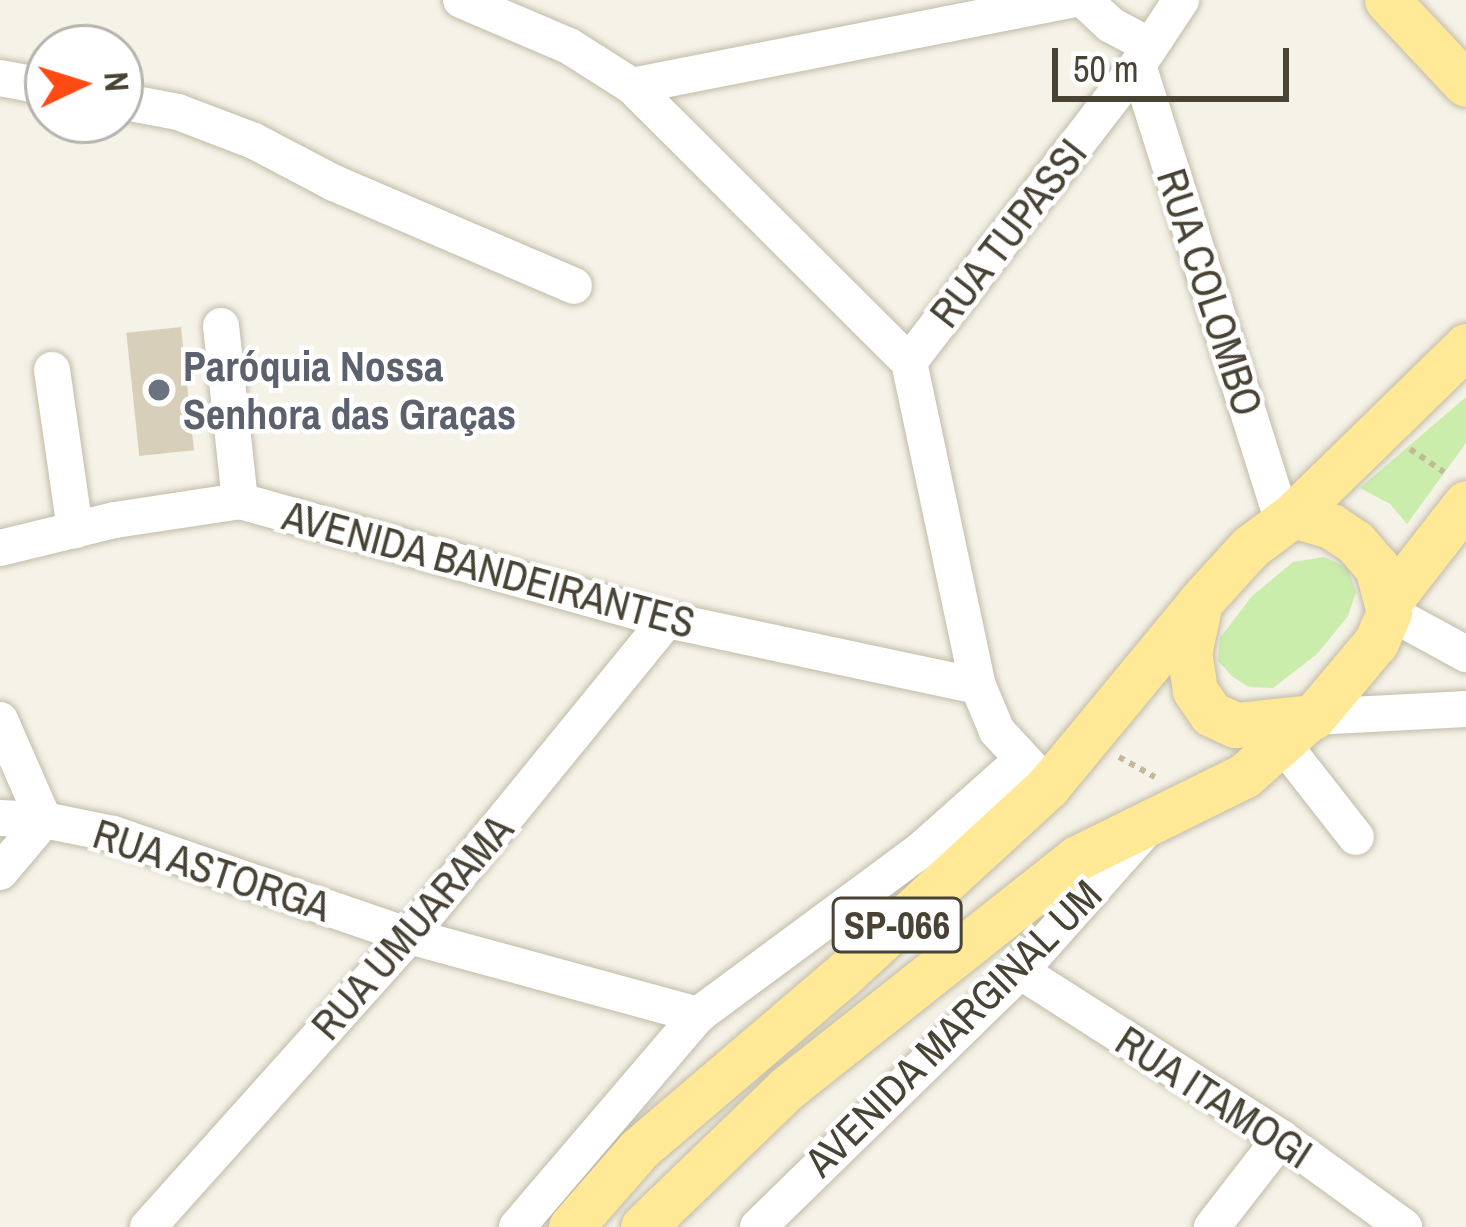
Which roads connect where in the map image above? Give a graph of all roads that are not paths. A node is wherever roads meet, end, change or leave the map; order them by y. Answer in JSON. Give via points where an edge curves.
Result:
{"nodes":[{"id":1,"x":461,"y":0,"type":"edge"},
{"id":2,"x":1070,"y":0,"type":"edge"},
{"id":3,"x":1084,"y":0,"type":"edge"},
{"id":4,"x":1181,"y":0,"type":"edge"},
{"id":5,"x":1387,"y":0,"type":"edge"},
{"id":6,"x":1144,"y":55,"type":"junction"},
{"id":7,"x":1466,"y":84,"type":"edge"},
{"id":8,"x":632,"y":86,"type":"junction"},
{"id":9,"x":144,"y":106,"type":"edge"},
{"id":10,"x":574,"y":286,"type":"dead end"},
{"id":11,"x":221,"y":326,"type":"dead end"},
{"id":12,"x":1466,"y":346,"type":"edge"},
{"id":13,"x":909,"y":362,"type":"junction"},
{"id":14,"x":52,"y":370,"type":"dead end"},
{"id":15,"x":240,"y":501,"type":"junction"},
{"id":16,"x":1461,"y":503,"type":"edge"},
{"id":17,"x":1287,"y":517,"type":"junction"},
{"id":18,"x":75,"y":530,"type":"junction"},
{"id":19,"x":0,"y":548,"type":"edge"},
{"id":20,"x":1200,"y":602,"type":"junction"},
{"id":21,"x":1389,"y":607,"type":"junction"},
{"id":22,"x":667,"y":620,"type":"junction"},
{"id":23,"x":1466,"y":654,"type":"edge"},
{"id":24,"x":978,"y":686,"type":"junction"},
{"id":25,"x":1466,"y":710,"type":"edge"},
{"id":26,"x":0,"y":720,"type":"edge"},
{"id":27,"x":1300,"y":728,"type":"junction"},
{"id":28,"x":1035,"y":773,"type":"junction"},
{"id":29,"x":0,"y":818,"type":"edge"},
{"id":30,"x":44,"y":820,"type":"junction"},
{"id":31,"x":1147,"y":828,"type":"junction"},
{"id":32,"x":1356,"y":837,"type":"dead end"},
{"id":33,"x":0,"y":872,"type":"edge"},
{"id":34,"x":409,"y":936,"type":"junction"},
{"id":35,"x":1020,"y":971,"type":"junction"},
{"id":36,"x":698,"y":1015,"type":"junction"},
{"id":37,"x":1281,"y":1138,"type":"junction"},
{"id":38,"x":148,"y":1227,"type":"edge"},
{"id":39,"x":517,"y":1227,"type":"edge"},
{"id":40,"x":571,"y":1227,"type":"edge"},
{"id":41,"x":643,"y":1227,"type":"edge"},
{"id":42,"x":758,"y":1227,"type":"edge"},
{"id":43,"x":1212,"y":1227,"type":"edge"},
{"id":44,"x":1405,"y":1227,"type":"edge"}],
"edges":[{"from":1,"to":8,"type":"street","via":[[569,46]]},
{"from":2,"to":8,"type":"street"},
{"from":3,"to":6,"type":"street"},
{"from":4,"to":6,"type":"street","name":"RUA TUPASSI"},
{"from":5,"to":7,"type":"main road"},
{"from":6,"to":13,"type":"street","name":"RUA TUPASSI"},
{"from":6,"to":17,"type":"street","name":"RUA COLOMBO"},
{"from":8,"to":13,"type":"street"},
{"from":9,"to":10,"type":"street","via":[[254,141]]},
{"from":11,"to":15,"type":"street"},
{"from":12,"to":17,"type":"main road","number":"SP-066"},
{"from":13,"to":24,"type":"street"},
{"from":14,"to":18,"type":"street"},
{"from":15,"to":18,"type":"street","name":"AVENIDA BANDEIRANTES"},
{"from":15,"to":22,"type":"street","name":"AVENIDA BANDEIRANTES"},
{"from":16,"to":21,"type":"main road","number":"SP-066"},
{"from":17,"to":20,"type":"main road","number":"SP-066"},
{"from":17,"to":21,"type":"main road","via":[[1331,526],[1355,542],[1377,567]]},
{"from":18,"to":19,"type":"street","name":"AVENIDA BANDEIRANTES"},
{"from":20,"to":27,"type":"main road","via":[[1189,654],[1211,714],[1235,725]]},
{"from":20,"to":28,"type":"main road","number":"SP-066","via":[[1090,741]]},
{"from":21,"to":23,"type":"street"},
{"from":21,"to":27,"type":"main road","number":"SP-066","via":[[1376,642]]},
{"from":22,"to":24,"type":"street","name":"AVENIDA BANDEIRANTES"},
{"from":22,"to":34,"type":"street","name":"RUA UMUARAMA"},
{"from":24,"to":28,"type":"street","via":[[997,731]]},
{"from":25,"to":27,"type":"street"},
{"from":26,"to":30,"type":"street"},
{"from":27,"to":31,"type":"main road","number":"SP-066","via":[[1244,776]]},
{"from":27,"to":32,"type":"street"},
{"from":28,"to":36,"type":"street"},
{"from":28,"to":40,"type":"main road","number":"SP-066","via":[[846,973],[640,1148]]},
{"from":29,"to":30,"type":"street","name":"RUA ASTORGA"},
{"from":30,"to":33,"type":"street"},
{"from":30,"to":34,"type":"street","name":"RUA ASTORGA","via":[[113,834]]},
{"from":31,"to":35,"type":"street","name":"AVENIDA MARGINAL UM"},
{"from":31,"to":41,"type":"main road","number":"SP-066","via":[[1077,858],[897,997]]},
{"from":34,"to":36,"type":"street","name":"RUA ASTORGA"},
{"from":34,"to":38,"type":"street","name":"RUA UMUARAMA"},
{"from":35,"to":37,"type":"street","name":"RUA ITAMOGI"},
{"from":35,"to":42,"type":"street","name":"AVENIDA MARGINAL UM"},
{"from":36,"to":39,"type":"street"},
{"from":37,"to":43,"type":"street"},
{"from":37,"to":44,"type":"street","name":"RUA ITAMOGI"}]}
